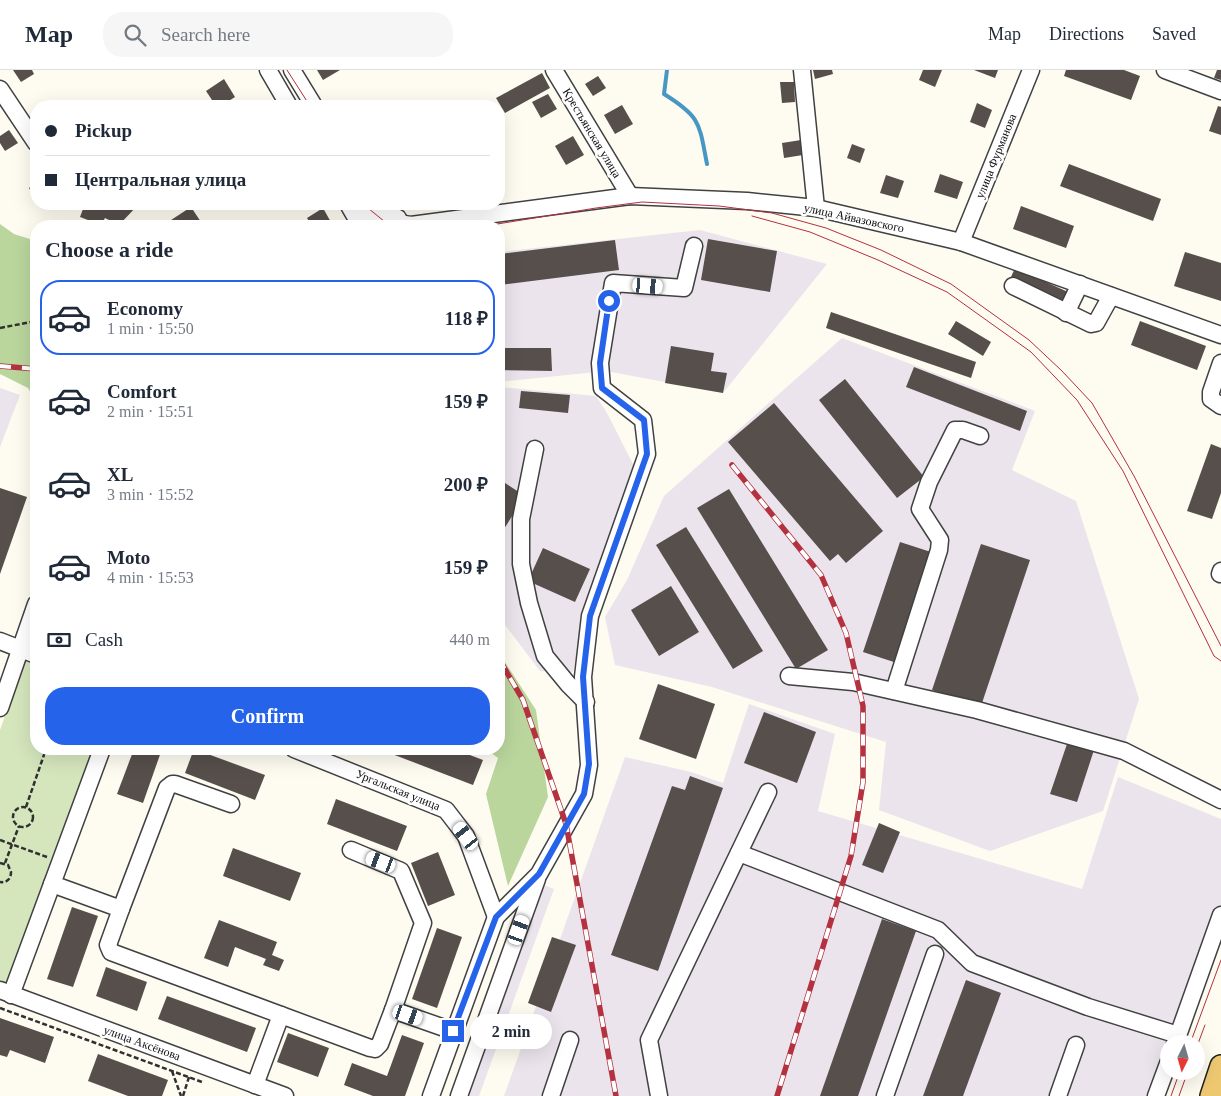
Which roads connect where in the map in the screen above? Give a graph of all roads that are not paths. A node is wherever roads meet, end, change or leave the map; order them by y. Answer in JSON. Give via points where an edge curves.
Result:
{"nodes":[{"id":1,"x":268,"y":70,"type":"edge"},
{"id":2,"x":292,"y":70,"type":"edge"},
{"id":3,"x":554,"y":70,"type":"edge"},
{"id":4,"x":802,"y":70,"type":"edge"},
{"id":5,"x":1031,"y":70,"type":"edge"},
{"id":6,"x":1165,"y":70,"type":"edge"},
{"id":7,"x":0,"y":88,"type":"edge"},
{"id":8,"x":1221,"y":91,"type":"edge"},
{"id":9,"x":286,"y":100,"type":"edge"},
{"id":10,"x":310,"y":100,"type":"edge"},
{"id":11,"x":30,"y":134,"type":"edge"},
{"id":12,"x":630,"y":196,"type":"junction"},
{"id":13,"x":816,"y":208,"type":"junction"},
{"id":14,"x":362,"y":210,"type":"edge"},
{"id":15,"x":383,"y":210,"type":"edge"},
{"id":16,"x":382,"y":220,"type":"edge"},
{"id":17,"x":401,"y":220,"type":"edge"},
{"id":18,"x":449,"y":220,"type":"edge"},
{"id":19,"x":961,"y":242,"type":"junction"},
{"id":20,"x":694,"y":246,"type":"dead end"},
{"id":21,"x":1080,"y":284,"type":"junction"},
{"id":22,"x":1014,"y":286,"type":"dead end"},
{"id":23,"x":1111,"y":296,"type":"junction"},
{"id":24,"x":1066,"y":313,"type":"junction"},
{"id":25,"x":1221,"y":335,"type":"edge"},
{"id":26,"x":1221,"y":363,"type":"edge"},
{"id":27,"x":1221,"y":406,"type":"edge"},
{"id":28,"x":980,"y":436,"type":"dead end"},
{"id":29,"x":535,"y":449,"type":"dead end"},
{"id":30,"x":30,"y":621,"type":"edge"},
{"id":31,"x":0,"y":641,"type":"edge"},
{"id":32,"x":20,"y":649,"type":"junction"},
{"id":33,"x":30,"y":653,"type":"edge"},
{"id":34,"x":789,"y":676,"type":"dead end"},
{"id":35,"x":894,"y":691,"type":"junction"},
{"id":36,"x":586,"y":702,"type":"junction"},
{"id":37,"x":0,"y":708,"type":"edge"},
{"id":38,"x":100,"y":755,"type":"edge"},
{"id":39,"x":309,"y":755,"type":"edge"},
{"id":40,"x":768,"y":792,"type":"dead end"},
{"id":41,"x":1221,"y":800,"type":"edge"},
{"id":42,"x":232,"y":804,"type":"dead end"},
{"id":43,"x":351,"y":850,"type":"dead end"},
{"id":44,"x":739,"y":853,"type":"junction"},
{"id":45,"x":539,"y":874,"type":"junction"},
{"id":46,"x":52,"y":884,"type":"junction"},
{"id":47,"x":121,"y":909,"type":"junction"},
{"id":48,"x":1221,"y":915,"type":"edge"},
{"id":49,"x":496,"y":917,"type":"junction"},
{"id":50,"x":935,"y":954,"type":"dead end"},
{"id":51,"x":6,"y":992,"type":"edge"},
{"id":52,"x":393,"y":1010,"type":"junction"},
{"id":53,"x":281,"y":1015,"type":"junction"},
{"id":54,"x":453,"y":1031,"type":"junction"},
{"id":55,"x":1165,"y":1035,"type":"edge"},
{"id":56,"x":1177,"y":1035,"type":"edge"},
{"id":57,"x":570,"y":1040,"type":"dead end"},
{"id":58,"x":1076,"y":1045,"type":"dead end"},
{"id":59,"x":1221,"y":1066,"type":"edge"},
{"id":60,"x":1162,"y":1080,"type":"edge"},
{"id":61,"x":255,"y":1085,"type":"junction"},
{"id":62,"x":284,"y":1096,"type":"edge"},
{"id":63,"x":430,"y":1096,"type":"edge"},
{"id":64,"x":459,"y":1096,"type":"edge"},
{"id":65,"x":552,"y":1096,"type":"edge"},
{"id":66,"x":659,"y":1096,"type":"edge"},
{"id":67,"x":885,"y":1096,"type":"edge"},
{"id":68,"x":1058,"y":1096,"type":"edge"},
{"id":69,"x":1156,"y":1096,"type":"edge"},
{"id":70,"x":1211,"y":1096,"type":"edge"}],
"edges":[{"from":1,"to":9,"type":"street"},
{"from":2,"to":10,"type":"street"},
{"from":3,"to":12,"type":"street","name":"Крестьянская улица"},
{"from":4,"to":13,"type":"street"},
{"from":5,"to":19,"type":"street","name":"улица Фурманова"},
{"from":6,"to":8,"type":"street"},
{"from":7,"to":11,"type":"street"},
{"from":12,"to":13,"type":"street","name":"улица Айвазовского","via":[[747,201]]},
{"from":12,"to":18,"type":"street","name":"улица Айвазовского"},
{"from":13,"to":19,"type":"street","name":"улица Айвазовского"},
{"from":14,"to":16,"type":"street","name":"улица Айвазовского"},
{"from":15,"to":17,"type":"street"},
{"from":19,"to":21,"type":"street","name":"улица Айвазовского"},
{"from":20,"to":36,"type":"street","via":[[684,288],[613,284],[600,363],[602,388],[644,420],[647,454],[590,616],[583,677]]},
{"from":21,"to":23,"type":"street","name":"улица Айвазовского"},
{"from":21,"to":24,"type":"street"},
{"from":22,"to":24,"type":"street"},
{"from":23,"to":24,"type":"street","via":[[1096,324],[1085,323]]},
{"from":23,"to":25,"type":"street","name":"улица Айвазовского"},
{"from":26,"to":27,"type":"street","via":[[1211,392],[1211,399]]},
{"from":28,"to":35,"type":"street","via":[[955,430],[920,508],[940,540],[939,550]]},
{"from":29,"to":36,"type":"street","via":[[521,519],[520,564],[545,656]]},
{"from":30,"to":32,"type":"street"},
{"from":31,"to":32,"type":"street"},
{"from":32,"to":33,"type":"street"},
{"from":32,"to":37,"type":"street"},
{"from":34,"to":35,"type":"street","via":[[853,682]]},
{"from":35,"to":41,"type":"street","via":[[1124,750]]},
{"from":36,"to":45,"type":"street","via":[[589,764],[584,794]]},
{"from":38,"to":46,"type":"street"},
{"from":39,"to":49,"type":"street","name":"Ургальская улица","via":[[446,810],[466,836]]},
{"from":40,"to":44,"type":"street"},
{"from":42,"to":47,"type":"street","via":[[176,784],[169,786]]},
{"from":43,"to":52,"type":"street","via":[[401,871],[422,921]]},
{"from":44,"to":55,"type":"street","via":[[938,930],[972,963]]},
{"from":44,"to":66,"type":"street","via":[[648,1040]]},
{"from":45,"to":49,"type":"street"},
{"from":45,"to":64,"type":"street"},
{"from":46,"to":47,"type":"street"},
{"from":46,"to":51,"type":"street"},
{"from":47,"to":53,"type":"street","via":[[108,945],[111,952]]},
{"from":48,"to":56,"type":"street"},
{"from":49,"to":54,"type":"street"},
{"from":50,"to":67,"type":"street"},
{"from":51,"to":61,"type":"street","name":"улица Аксёнова"},
{"from":52,"to":53,"type":"street","via":[[375,1049]]},
{"from":52,"to":54,"type":"street"},
{"from":53,"to":61,"type":"street"},
{"from":54,"to":63,"type":"street"},
{"from":57,"to":65,"type":"street"},
{"from":58,"to":68,"type":"street"},
{"from":59,"to":70,"type":"main road"},
{"from":60,"to":69,"type":"street"},
{"from":61,"to":62,"type":"street","name":"улица Аксёнова"}]}
